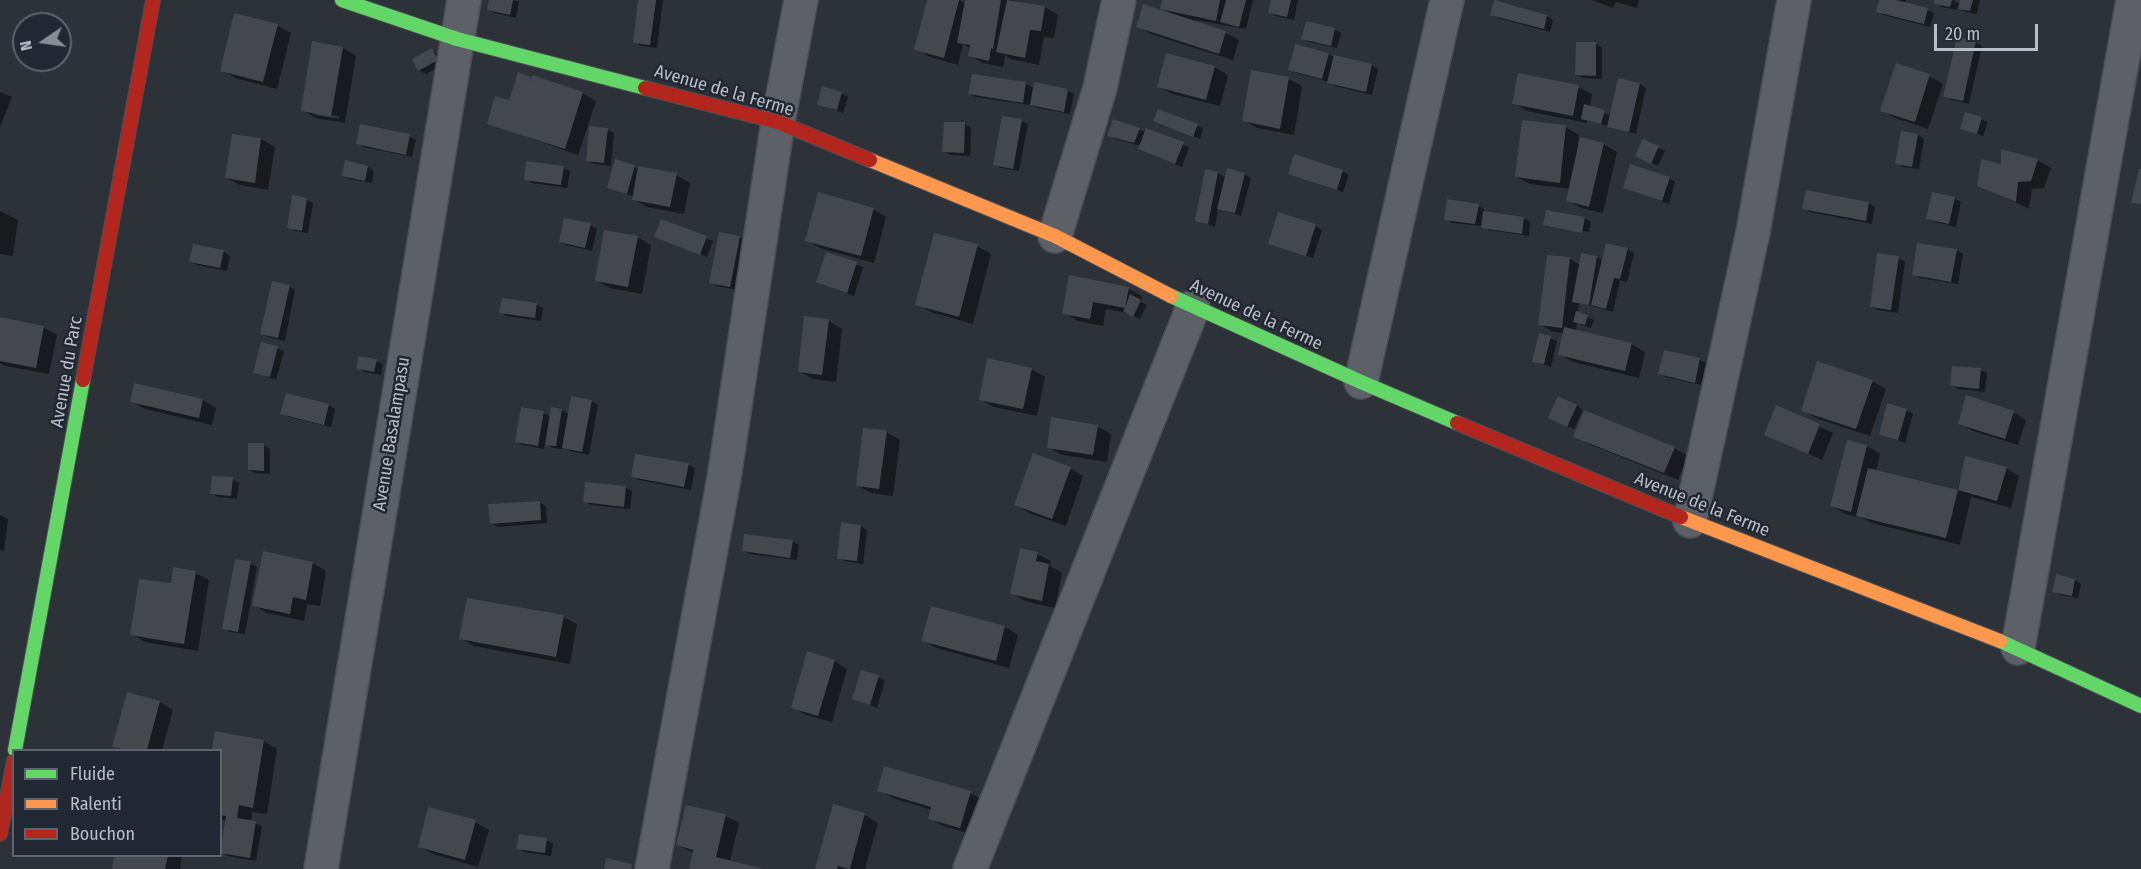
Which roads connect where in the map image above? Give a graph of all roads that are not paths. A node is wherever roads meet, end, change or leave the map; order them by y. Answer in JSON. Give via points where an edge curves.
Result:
{"nodes":[{"id":1,"x":153,"y":0,"type":"edge"},
{"id":2,"x":342,"y":0,"type":"edge"},
{"id":3,"x":465,"y":0,"type":"edge"},
{"id":4,"x":801,"y":0,"type":"edge"},
{"id":5,"x":1119,"y":0,"type":"edge"},
{"id":6,"x":1447,"y":0,"type":"edge"},
{"id":7,"x":1794,"y":0,"type":"edge"},
{"id":8,"x":2133,"y":0,"type":"edge"},
{"id":9,"x":457,"y":39,"type":"junction"},
{"id":10,"x":778,"y":122,"type":"junction"},
{"id":11,"x":1055,"y":236,"type":"junction"},
{"id":12,"x":1193,"y":307,"type":"junction"},
{"id":13,"x":1361,"y":382,"type":"junction"},
{"id":14,"x":1690,"y":521,"type":"junction"},
{"id":15,"x":2018,"y":648,"type":"junction"},
{"id":16,"x":2141,"y":706,"type":"edge"},
{"id":17,"x":15,"y":749,"type":"edge"},
{"id":18,"x":12,"y":771,"type":"edge"},
{"id":19,"x":0,"y":834,"type":"edge"},
{"id":20,"x":321,"y":869,"type":"edge"},
{"id":21,"x":652,"y":869,"type":"edge"},
{"id":22,"x":970,"y":869,"type":"edge"}],
"edges":[{"from":1,"to":17,"type":"street","name":"Avenue du Parc"},
{"from":2,"to":9,"type":"street","name":"Avenue de la Ferme"},
{"from":3,"to":9,"type":"street","name":"Avenue Basalampasu"},
{"from":4,"to":10,"type":"street"},
{"from":5,"to":11,"type":"street","via":[[1100,88]]},
{"from":6,"to":13,"type":"street"},
{"from":7,"to":14,"type":"street","via":[[1753,232]]},
{"from":8,"to":15,"type":"street"},
{"from":9,"to":10,"type":"street","name":"Avenue de la Ferme"},
{"from":9,"to":20,"type":"street","name":"Avenue Basalampasu"},
{"from":10,"to":11,"type":"street","name":"Avenue de la Ferme"},
{"from":10,"to":21,"type":"street","via":[[724,478]]},
{"from":11,"to":12,"type":"street","name":"Avenue de la Ferme"},
{"from":12,"to":13,"type":"street","name":"Avenue de la Ferme"},
{"from":12,"to":22,"type":"street"},
{"from":13,"to":14,"type":"street","name":"Avenue de la Ferme"},
{"from":14,"to":15,"type":"street","name":"Avenue de la Ferme"},
{"from":15,"to":16,"type":"street","name":"Avenue de la Ferme"},
{"from":18,"to":19,"type":"street"}]}
